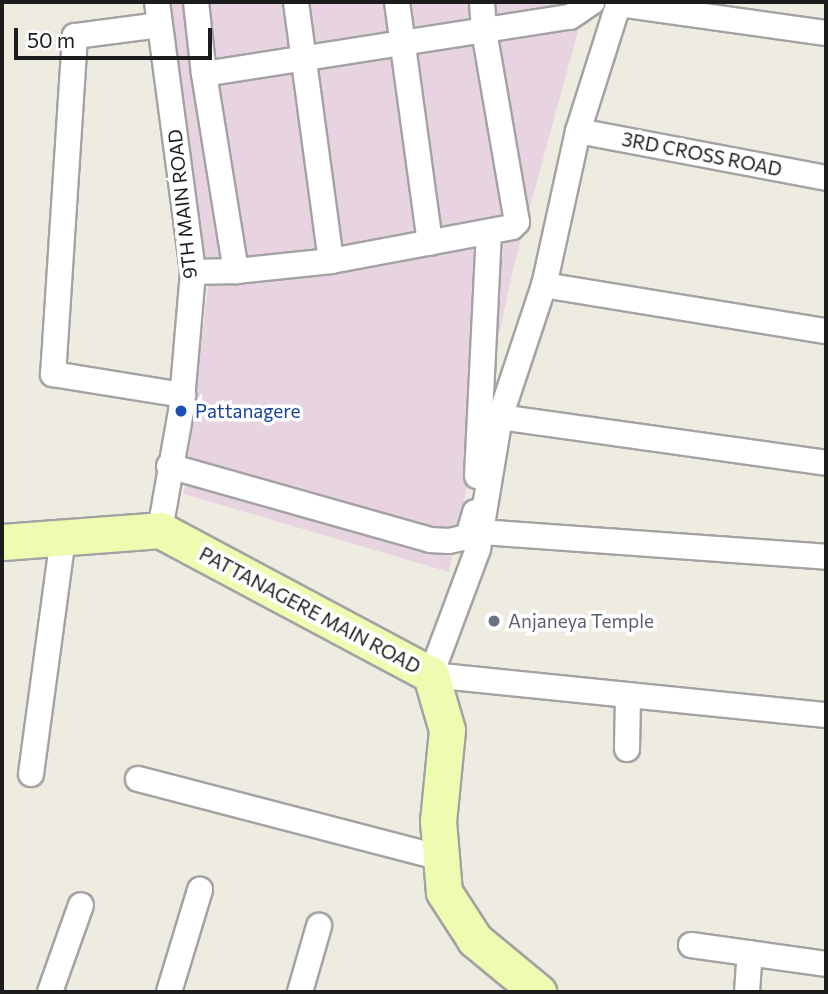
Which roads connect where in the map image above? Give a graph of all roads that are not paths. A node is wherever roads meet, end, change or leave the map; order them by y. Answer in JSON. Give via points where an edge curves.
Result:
{"nodes":[{"id":1,"x":196,"y":2,"type":"edge"},
{"id":2,"x":296,"y":2,"type":"edge"},
{"id":3,"x":397,"y":2,"type":"edge"},
{"id":4,"x":482,"y":2,"type":"edge"},
{"id":5,"x":592,"y":2,"type":"edge"},
{"id":6,"x":619,"y":3,"type":"edge"},
{"id":7,"x":159,"y":13,"type":"edge"},
{"id":8,"x":484,"y":31,"type":"junction"},
{"id":9,"x":826,"y":33,"type":"edge"},
{"id":10,"x":403,"y":45,"type":"junction"},
{"id":11,"x":303,"y":59,"type":"junction"},
{"id":12,"x":204,"y":74,"type":"junction"},
{"id":13,"x":578,"y":131,"type":"junction"},
{"id":14,"x":826,"y":178,"type":"edge"},
{"id":15,"x":489,"y":232,"type":"junction"},
{"id":16,"x":430,"y":243,"type":"junction"},
{"id":17,"x":331,"y":261,"type":"junction"},
{"id":18,"x":236,"y":271,"type":"junction"},
{"id":19,"x":193,"y":272,"type":"junction"},
{"id":20,"x":544,"y":285,"type":"junction"},
{"id":21,"x":826,"y":331,"type":"edge"},
{"id":22,"x":183,"y":395,"type":"junction"},
{"id":23,"x":500,"y":417,"type":"junction"},
{"id":24,"x":826,"y":463,"type":"edge"},
{"id":25,"x":169,"y":466,"type":"junction"},
{"id":26,"x":160,"y":530,"type":"junction"},
{"id":27,"x":481,"y":532,"type":"junction"},
{"id":28,"x":63,"y":536,"type":"junction"},
{"id":29,"x":2,"y":542,"type":"edge"},
{"id":30,"x":826,"y":556,"type":"edge"},
{"id":31,"x":431,"y":675,"type":"junction"},
{"id":32,"x":628,"y":695,"type":"junction"},
{"id":33,"x":826,"y":715,"type":"edge"},
{"id":34,"x":627,"y":749,"type":"dead end"},
{"id":35,"x":31,"y":774,"type":"dead end"},
{"id":36,"x":138,"y":779,"type":"dead end"},
{"id":37,"x":441,"y":858,"type":"junction"},
{"id":38,"x":200,"y":890,"type":"dead end"},
{"id":39,"x":81,"y":905,"type":"dead end"},
{"id":40,"x":319,"y":926,"type":"dead end"},
{"id":41,"x":691,"y":945,"type":"dead end"},
{"id":42,"x":750,"y":953,"type":"junction"},
{"id":43,"x":826,"y":964,"type":"edge"},
{"id":44,"x":50,"y":992,"type":"edge"},
{"id":45,"x":169,"y":992,"type":"edge"},
{"id":46,"x":300,"y":992,"type":"edge"},
{"id":47,"x":538,"y":992,"type":"edge"},
{"id":48,"x":747,"y":992,"type":"edge"}],
"edges":[{"from":1,"to":12,"type":"street"},
{"from":2,"to":11,"type":"street"},
{"from":3,"to":10,"type":"street"},
{"from":4,"to":8,"type":"street"},
{"from":5,"to":8,"type":"street","via":[[570,17]]},
{"from":6,"to":9,"type":"street"},
{"from":6,"to":13,"type":"street"},
{"from":7,"to":19,"type":"street","name":"9TH MAIN ROAD"},
{"from":7,"to":22,"type":"street","via":[[75,36],[52,374]]},
{"from":8,"to":10,"type":"street"},
{"from":8,"to":15,"type":"street","via":[[517,222]]},
{"from":10,"to":11,"type":"street"},
{"from":10,"to":16,"type":"street"},
{"from":11,"to":12,"type":"street"},
{"from":11,"to":17,"type":"street"},
{"from":12,"to":18,"type":"street"},
{"from":13,"to":14,"type":"street","name":"3RD CROSS ROAD"},
{"from":13,"to":20,"type":"street"},
{"from":15,"to":16,"type":"street"},
{"from":15,"to":25,"type":"street","via":[[475,519],[468,537],[430,540]]},
{"from":16,"to":17,"type":"street"},
{"from":17,"to":18,"type":"street"},
{"from":18,"to":19,"type":"street"},
{"from":19,"to":22,"type":"street","name":"9TH MAIN ROAD"},
{"from":20,"to":21,"type":"street"},
{"from":20,"to":23,"type":"street"},
{"from":22,"to":25,"type":"street","name":"9TH MAIN ROAD"},
{"from":23,"to":24,"type":"street"},
{"from":23,"to":27,"type":"street"},
{"from":25,"to":26,"type":"street","name":"9TH MAIN ROAD"},
{"from":26,"to":28,"type":"street"},
{"from":26,"to":31,"type":"street","name":"PATTANAGERE MAIN ROAD"},
{"from":27,"to":30,"type":"street"},
{"from":27,"to":31,"type":"street"},
{"from":28,"to":29,"type":"street"},
{"from":28,"to":35,"type":"street"},
{"from":31,"to":32,"type":"street"},
{"from":31,"to":37,"type":"street","name":"PATTANAGERE MAIN ROAD","via":[[447,730],[438,821]]},
{"from":32,"to":33,"type":"street"},
{"from":32,"to":34,"type":"street"},
{"from":36,"to":37,"type":"street"},
{"from":37,"to":47,"type":"street","name":"PATTANAGERE MAIN ROAD","via":[[444,892],[475,940]]},
{"from":38,"to":45,"type":"street"},
{"from":39,"to":44,"type":"street"},
{"from":40,"to":46,"type":"street"},
{"from":41,"to":42,"type":"street"},
{"from":42,"to":43,"type":"street"},
{"from":42,"to":48,"type":"street"}]}
